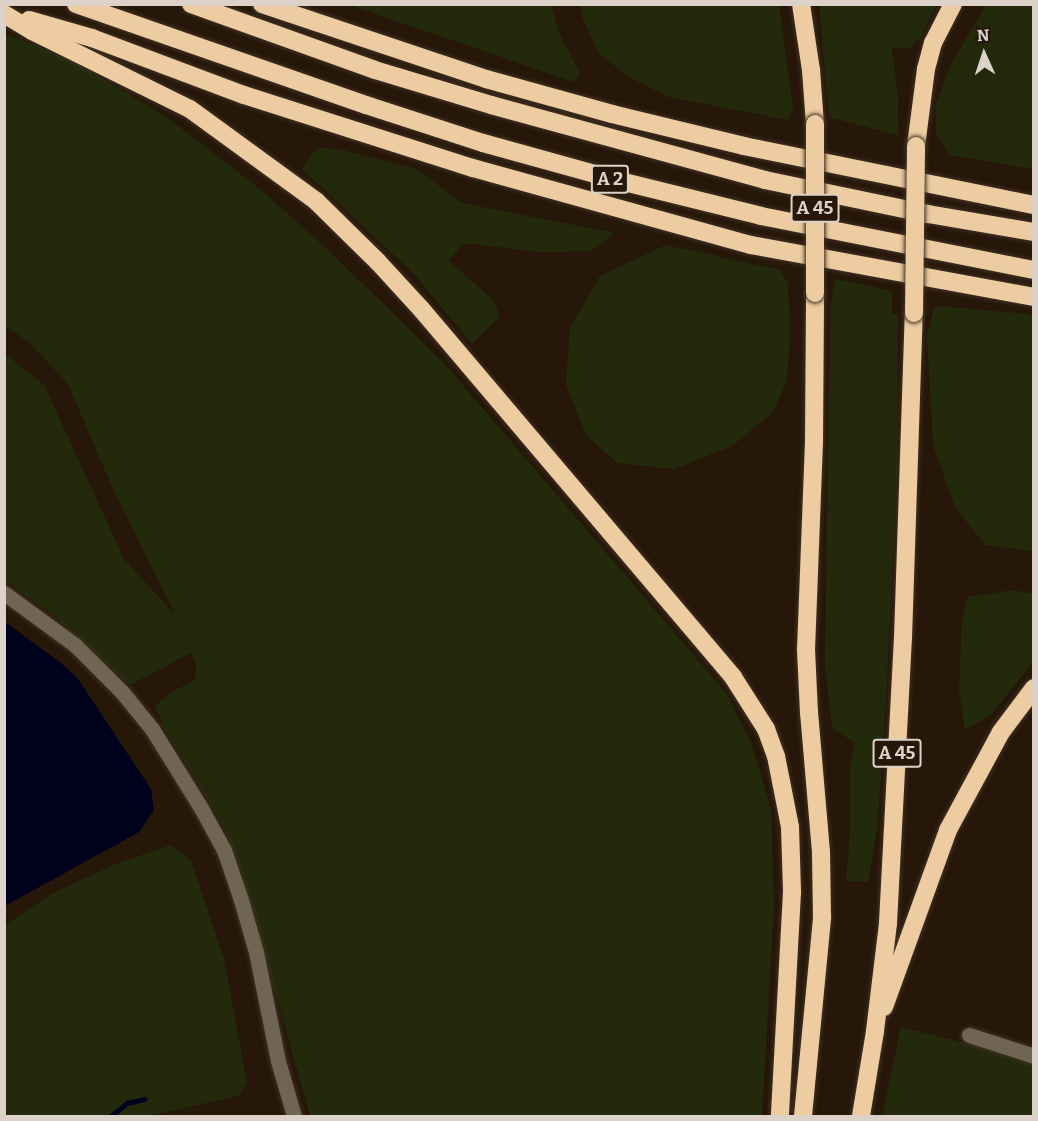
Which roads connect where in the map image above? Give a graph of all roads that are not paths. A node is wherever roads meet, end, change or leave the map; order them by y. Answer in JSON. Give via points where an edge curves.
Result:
{"nodes":[{"id":1,"x":76,"y":4,"type":"edge"},
{"id":2,"x":191,"y":4,"type":"edge"},
{"id":3,"x":262,"y":4,"type":"edge"},
{"id":4,"x":801,"y":4,"type":"edge"},
{"id":5,"x":953,"y":4,"type":"edge"},
{"id":6,"x":4,"y":13,"type":"edge"},
{"id":7,"x":932,"y":185,"type":"junction"},
{"id":8,"x":1034,"y":194,"type":"edge"},
{"id":9,"x":1034,"y":204,"type":"edge"},
{"id":10,"x":1034,"y":232,"type":"edge"},
{"id":11,"x":1034,"y":270,"type":"edge"},
{"id":12,"x":1034,"y":297,"type":"edge"},
{"id":13,"x":4,"y":592,"type":"edge"},
{"id":14,"x":1034,"y":688,"type":"edge"},
{"id":15,"x":875,"y":1031,"type":"junction"},
{"id":16,"x":969,"y":1035,"type":"dead end"},
{"id":17,"x":1034,"y":1056,"type":"edge"},
{"id":18,"x":294,"y":1116,"type":"edge"},
{"id":19,"x":780,"y":1116,"type":"edge"},
{"id":20,"x":803,"y":1116,"type":"edge"},
{"id":21,"x":861,"y":1116,"type":"edge"}],
"edges":[{"from":1,"to":11,"type":"highway","number":"A 2","via":[[366,105],[620,182],[761,216]]},
{"from":2,"to":10,"type":"highway","number":"A 2","via":[[375,70],[719,167],[928,214]]},
{"from":3,"to":7,"type":"highway","via":[[486,79],[612,114]]},
{"from":4,"to":20,"type":"highway","number":"A 45","bridge":true,"via":[[812,70],[815,124],[814,444],[806,650],[822,918]]},
{"from":5,"to":15,"type":"highway","number":"A 45","bridge":true,"via":[[933,43],[926,69],[916,146],[903,638],[888,923]]},
{"from":6,"to":12,"type":"highway","via":[[92,38],[244,95],[473,168],[751,245]]},
{"from":6,"to":19,"type":"highway","via":[[190,109],[316,201],[422,310],[733,676],[766,729],[776,756],[790,827],[792,892]]},
{"from":7,"to":8,"type":"highway"},
{"from":7,"to":9,"type":"highway"},
{"from":13,"to":18,"type":"street","via":[[75,645],[122,692],[178,767],[206,816],[224,850],[241,900]]},
{"from":14,"to":15,"type":"highway","via":[[1001,732],[948,830]]},
{"from":15,"to":21,"type":"highway","number":"A 45"},
{"from":16,"to":17,"type":"street"}]}
